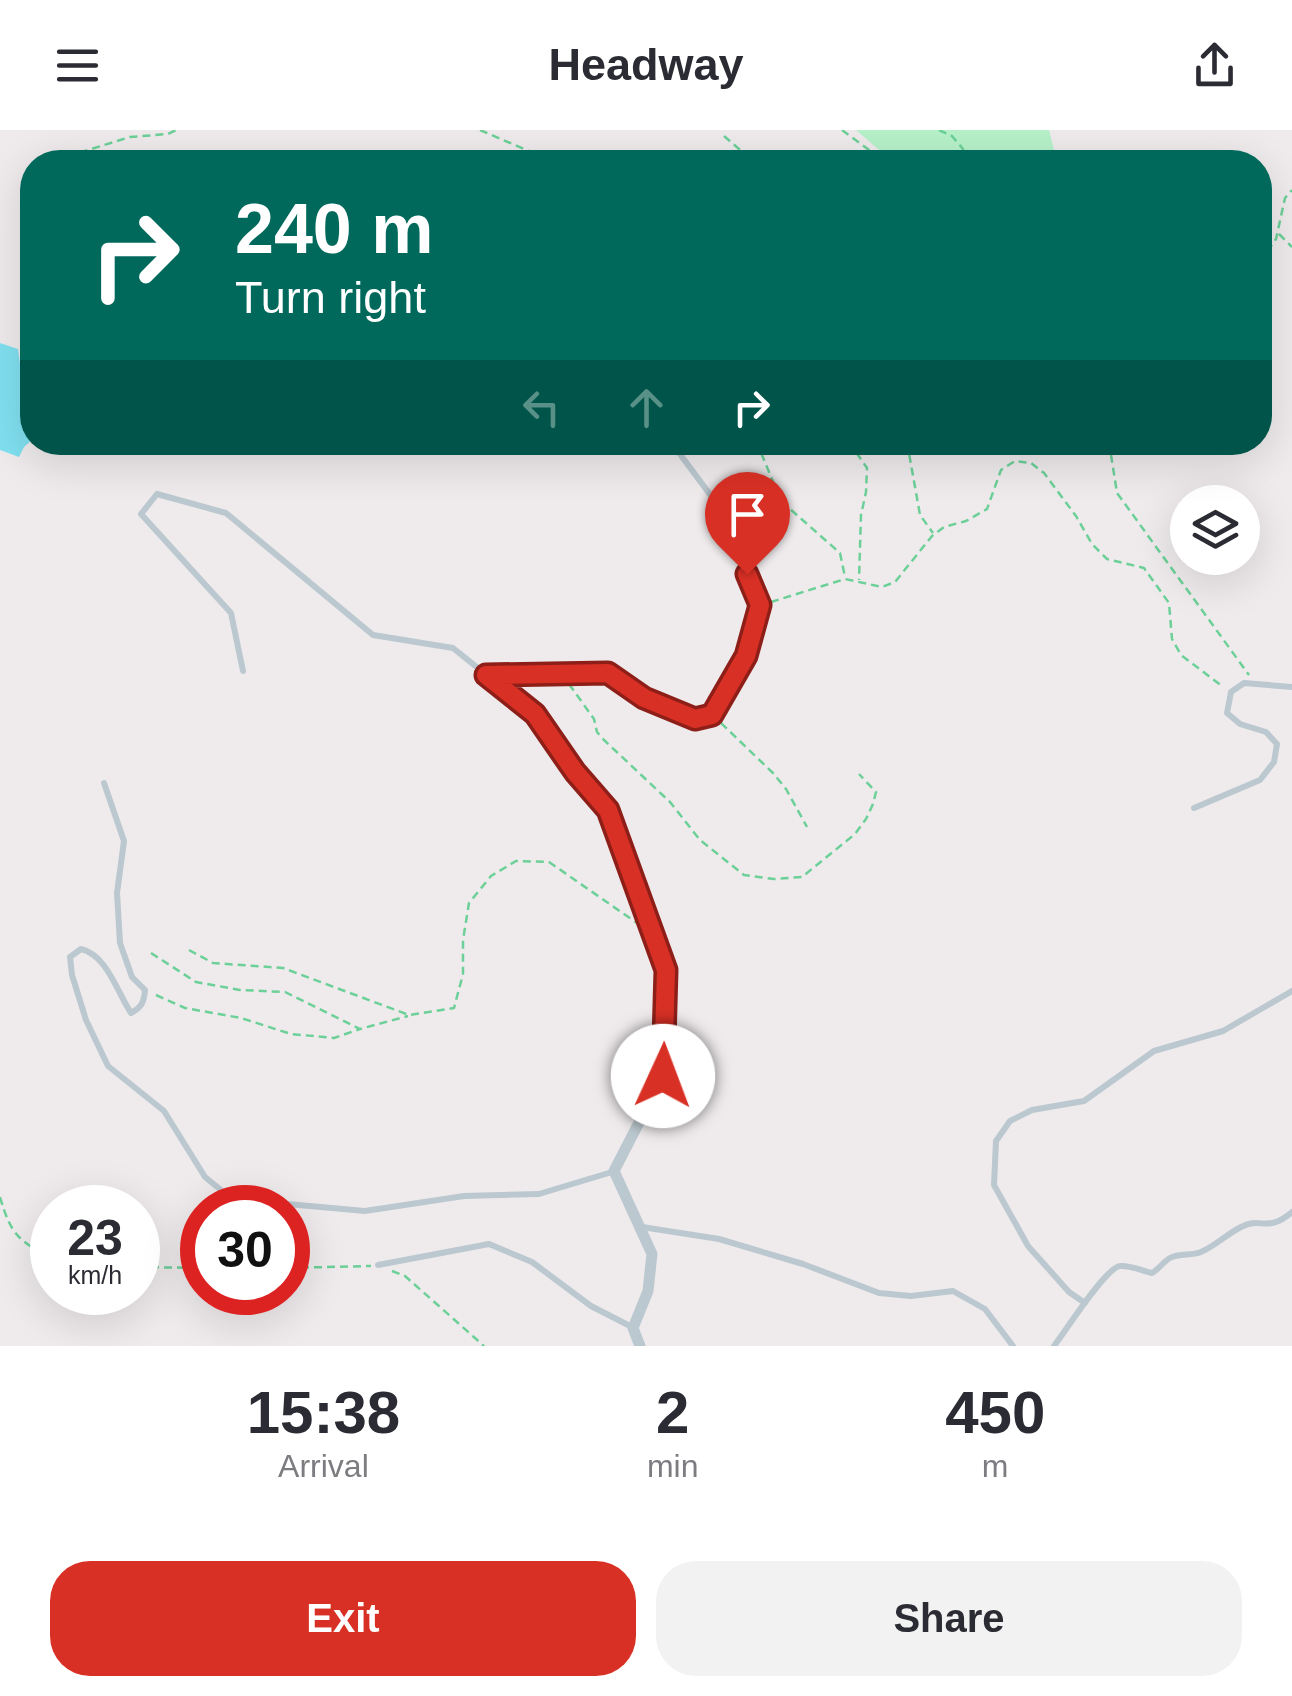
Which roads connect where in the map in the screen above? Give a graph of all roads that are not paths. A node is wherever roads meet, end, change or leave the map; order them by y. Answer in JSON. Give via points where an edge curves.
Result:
{"nodes":[{"id":1,"x":680,"y":455,"type":"edge"},
{"id":2,"x":243,"y":671,"type":"dead end"},
{"id":3,"x":486,"y":675,"type":"junction"},
{"id":4,"x":1292,"y":687,"type":"edge"},
{"id":5,"x":104,"y":783,"type":"dead end"},
{"id":6,"x":1194,"y":808,"type":"dead end"},
{"id":7,"x":652,"y":934,"type":"joint"},
{"id":8,"x":1292,"y":991,"type":"edge"},
{"id":9,"x":614,"y":1171,"type":"junction"},
{"id":10,"x":1292,"y":1212,"type":"edge"},
{"id":11,"x":639,"y":1226,"type":"junction"},
{"id":12,"x":378,"y":1266,"type":"road end"},
{"id":13,"x":1086,"y":1303,"type":"junction"},
{"id":14,"x":633,"y":1328,"type":"junction"},
{"id":15,"x":640,"y":1346,"type":"edge"},
{"id":16,"x":1012,"y":1346,"type":"edge"},
{"id":17,"x":1054,"y":1346,"type":"edge"}],
"edges":[{"from":1,"to":3,"type":"lane","via":[[722,512],[760,605],[746,656],[712,715],[695,719],[644,698],[608,673]]},
{"from":2,"to":3,"type":"lane","via":[[231,613],[142,514],[157,494],[226,514],[374,635],[453,648]]},
{"from":3,"to":7,"type":"lane","via":[[535,714],[608,810]]},
{"from":4,"to":6,"type":"lane","via":[[1244,684],[1231,692],[1228,713],[1266,732],[1277,744],[1274,762],[1260,780]]},
{"from":5,"to":9,"type":"lane","via":[[124,840],[120,943],[145,990],[144,1002],[131,1012],[92,951],[81,948],[70,957],[72,975],[108,1066],[164,1111],[206,1177],[232,1199],[366,1210],[539,1194]]},
{"from":7,"to":9,"type":"street","via":[[666,970],[663,1076]]},
{"from":8,"to":13,"type":"lane","via":[[1223,1031],[1154,1051],[1084,1100],[1010,1120],[996,1141],[994,1185],[1028,1246]]},
{"from":9,"to":11,"type":"street"},
{"from":10,"to":13,"type":"lane","via":[[1269,1226],[1244,1224],[1152,1273],[1113,1268]]},
{"from":11,"to":14,"type":"street","via":[[652,1254],[648,1291]]},
{"from":11,"to":16,"type":"lane","via":[[719,1239],[879,1293],[953,1292],[984,1308]]},
{"from":12,"to":14,"type":"lane","via":[[490,1244],[532,1262]]},
{"from":13,"to":17,"type":"lane"},
{"from":14,"to":15,"type":"street"}]}
